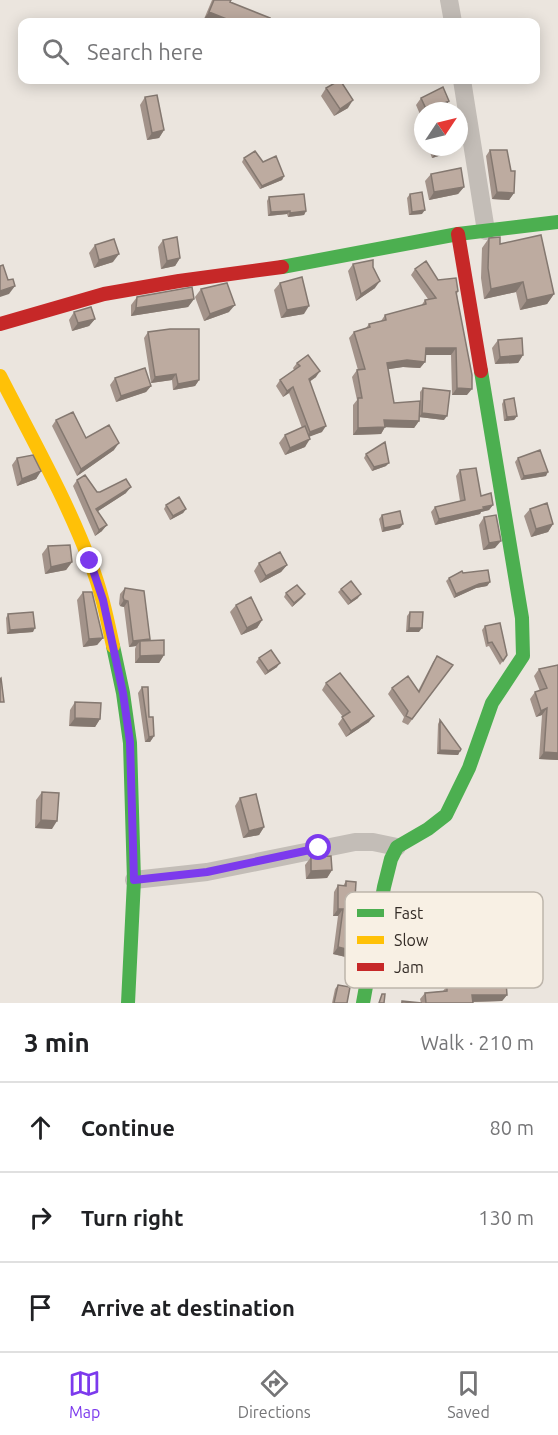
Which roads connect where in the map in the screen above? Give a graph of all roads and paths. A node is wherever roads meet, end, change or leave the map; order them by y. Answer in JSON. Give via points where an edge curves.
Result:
{"nodes":[{"id":1,"x":449,"y":0,"type":"edge"},
{"id":2,"x":452,"y":18,"type":"edge"},
{"id":3,"x":463,"y":84,"type":"edge"},
{"id":4,"x":558,"y":222,"type":"edge"},
{"id":5,"x":486,"y":231,"type":"junction"},
{"id":6,"x":458,"y":234,"type":"junction"},
{"id":7,"x":0,"y":324,"type":"edge"},
{"id":8,"x":0,"y":376,"type":"edge"},
{"id":9,"x":397,"y":848,"type":"junction"},
{"id":10,"x":134,"y":880,"type":"junction"},
{"id":11,"x":383,"y":892,"type":"edge"},
{"id":12,"x":366,"y":988,"type":"edge"},
{"id":13,"x":128,"y":1003,"type":"edge"},
{"id":14,"x":363,"y":1003,"type":"edge"}],
"edges":[{"from":1,"to":2,"type":"street"},
{"from":3,"to":5,"type":"street"},
{"from":4,"to":5,"type":"street"},
{"from":5,"to":6,"type":"street"},
{"from":6,"to":7,"type":"street","via":[[305,264],[104,294]]},
{"from":6,"to":9,"type":"street","via":[[522,618],[523,656],[492,703],[469,768],[446,815]]},
{"from":8,"to":10,"type":"street","via":[[58,489],[103,600],[130,742]]},
{"from":9,"to":10,"type":"street","via":[[355,842],[207,872]]},
{"from":9,"to":11,"type":"street"},
{"from":10,"to":13,"type":"street"},
{"from":12,"to":14,"type":"street"}]}
